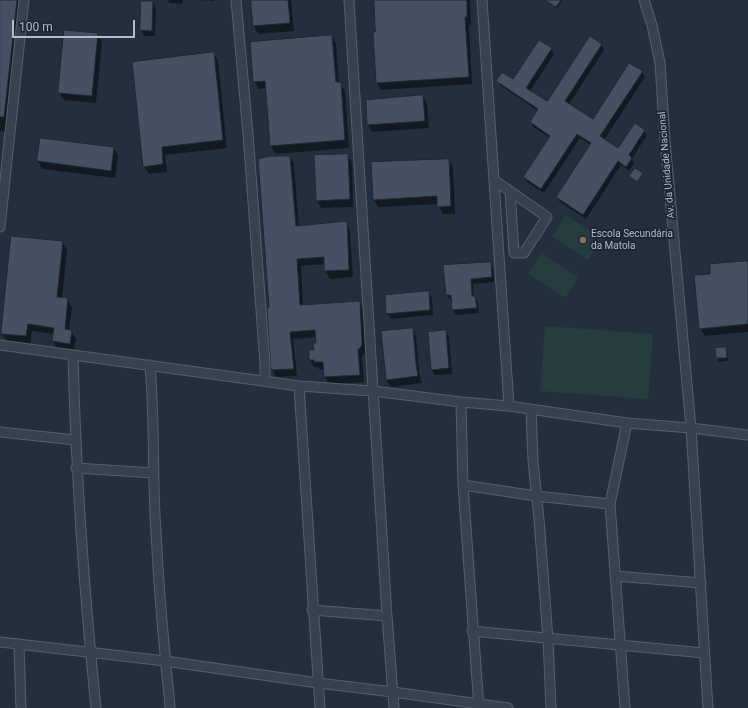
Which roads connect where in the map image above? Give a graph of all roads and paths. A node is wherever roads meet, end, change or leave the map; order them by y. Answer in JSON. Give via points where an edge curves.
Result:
{"nodes":[{"id":1,"x":24,"y":0,"type":"edge"},
{"id":2,"x":236,"y":0,"type":"edge"},
{"id":3,"x":350,"y":0,"type":"edge"},
{"id":4,"x":482,"y":0,"type":"edge"},
{"id":5,"x":644,"y":0,"type":"edge"},
{"id":6,"x":494,"y":180,"type":"junction"},
{"id":7,"x":510,"y":191,"type":"junction"},
{"id":8,"x":0,"y":227,"type":"edge"},
{"id":9,"x":0,"y":345,"type":"edge"},
{"id":10,"x":73,"y":356,"type":"junction"},
{"id":11,"x":150,"y":365,"type":"junction"},
{"id":12,"x":265,"y":381,"type":"junction"},
{"id":13,"x":299,"y":386,"type":"junction"},
{"id":14,"x":373,"y":391,"type":"junction"},
{"id":15,"x":461,"y":402,"type":"junction"},
{"id":16,"x":509,"y":406,"type":"junction"},
{"id":17,"x":531,"y":410,"type":"junction"},
{"id":18,"x":627,"y":423,"type":"junction"},
{"id":19,"x":691,"y":428,"type":"junction"},
{"id":20,"x":0,"y":432,"type":"edge"},
{"id":21,"x":748,"y":435,"type":"edge"},
{"id":22,"x":75,"y":440,"type":"junction"},
{"id":23,"x":76,"y":468,"type":"junction"},
{"id":24,"x":153,"y":473,"type":"junction"},
{"id":25,"x":463,"y":485,"type":"junction"},
{"id":26,"x":536,"y":496,"type":"junction"},
{"id":27,"x":610,"y":504,"type":"junction"},
{"id":28,"x":615,"y":576,"type":"junction"},
{"id":29,"x":701,"y":583,"type":"junction"},
{"id":30,"x":312,"y":610,"type":"junction"},
{"id":31,"x":387,"y":616,"type":"junction"},
{"id":32,"x":472,"y":631,"type":"junction"},
{"id":33,"x":548,"y":639,"type":"junction"},
{"id":34,"x":0,"y":642,"type":"edge"},
{"id":35,"x":619,"y":644,"type":"junction"},
{"id":36,"x":19,"y":645,"type":"junction"},
{"id":37,"x":90,"y":652,"type":"junction"},
{"id":38,"x":704,"y":653,"type":"junction"},
{"id":39,"x":165,"y":661,"type":"junction"},
{"id":40,"x":318,"y":683,"type":"junction"},
{"id":41,"x":393,"y":692,"type":"junction"},
{"id":42,"x":478,"y":706,"type":"edge"},
{"id":43,"x":21,"y":708,"type":"edge"},
{"id":44,"x":96,"y":708,"type":"edge"},
{"id":45,"x":170,"y":708,"type":"edge"},
{"id":46,"x":320,"y":708,"type":"edge"},
{"id":47,"x":394,"y":708,"type":"edge"},
{"id":48,"x":508,"y":708,"type":"edge"},
{"id":49,"x":551,"y":708,"type":"edge"},
{"id":50,"x":625,"y":708,"type":"edge"},
{"id":51,"x":708,"y":708,"type":"edge"}],
"edges":[{"from":1,"to":8,"type":"street"},
{"from":2,"to":12,"type":"street"},
{"from":3,"to":14,"type":"street"},
{"from":4,"to":6,"type":"street"},
{"from":5,"to":19,"type":"street","name":"Av. da Unidade Nacional","via":[[660,63],[664,141]]},
{"from":6,"to":7,"type":"street"},
{"from":6,"to":16,"type":"street"},
{"from":7,"to":7,"type":"street","via":[[547,217],[524,253],[514,253]]},
{"from":9,"to":10,"type":"street"},
{"from":10,"to":11,"type":"street"},
{"from":10,"to":22,"type":"street"},
{"from":11,"to":12,"type":"street"},
{"from":11,"to":24,"type":"street"},
{"from":12,"to":13,"type":"street"},
{"from":13,"to":14,"type":"street"},
{"from":13,"to":30,"type":"street"},
{"from":14,"to":15,"type":"street"},
{"from":14,"to":31,"type":"street"},
{"from":15,"to":16,"type":"street"},
{"from":15,"to":25,"type":"street"},
{"from":16,"to":17,"type":"street"},
{"from":17,"to":18,"type":"street"},
{"from":17,"to":26,"type":"street"},
{"from":18,"to":19,"type":"street"},
{"from":18,"to":27,"type":"street"},
{"from":19,"to":21,"type":"street"},
{"from":19,"to":29,"type":"street","name":"Av. da Unidade Nacional"},
{"from":20,"to":22,"type":"street"},
{"from":22,"to":23,"type":"street"},
{"from":23,"to":24,"type":"street"},
{"from":23,"to":37,"type":"street"},
{"from":24,"to":39,"type":"street"},
{"from":25,"to":26,"type":"street"},
{"from":25,"to":32,"type":"street"},
{"from":26,"to":27,"type":"street"},
{"from":26,"to":33,"type":"street"},
{"from":27,"to":28,"type":"street"},
{"from":28,"to":29,"type":"street"},
{"from":28,"to":35,"type":"street"},
{"from":29,"to":38,"type":"street","name":"Av. da Unidade Nacional"},
{"from":30,"to":31,"type":"street"},
{"from":30,"to":40,"type":"street"},
{"from":31,"to":41,"type":"street"},
{"from":32,"to":33,"type":"street"},
{"from":32,"to":42,"type":"street"},
{"from":33,"to":35,"type":"street"},
{"from":33,"to":49,"type":"street"},
{"from":34,"to":36,"type":"street"},
{"from":35,"to":38,"type":"street"},
{"from":35,"to":50,"type":"street"},
{"from":36,"to":37,"type":"street"},
{"from":36,"to":43,"type":"street"},
{"from":37,"to":39,"type":"street"},
{"from":37,"to":44,"type":"street"},
{"from":38,"to":51,"type":"street","name":"Av. da Unidade Nacional"},
{"from":39,"to":40,"type":"street"},
{"from":39,"to":45,"type":"street"},
{"from":40,"to":41,"type":"street"},
{"from":40,"to":46,"type":"street"},
{"from":41,"to":42,"type":"street"},
{"from":41,"to":47,"type":"street"},
{"from":42,"to":48,"type":"street"}]}
